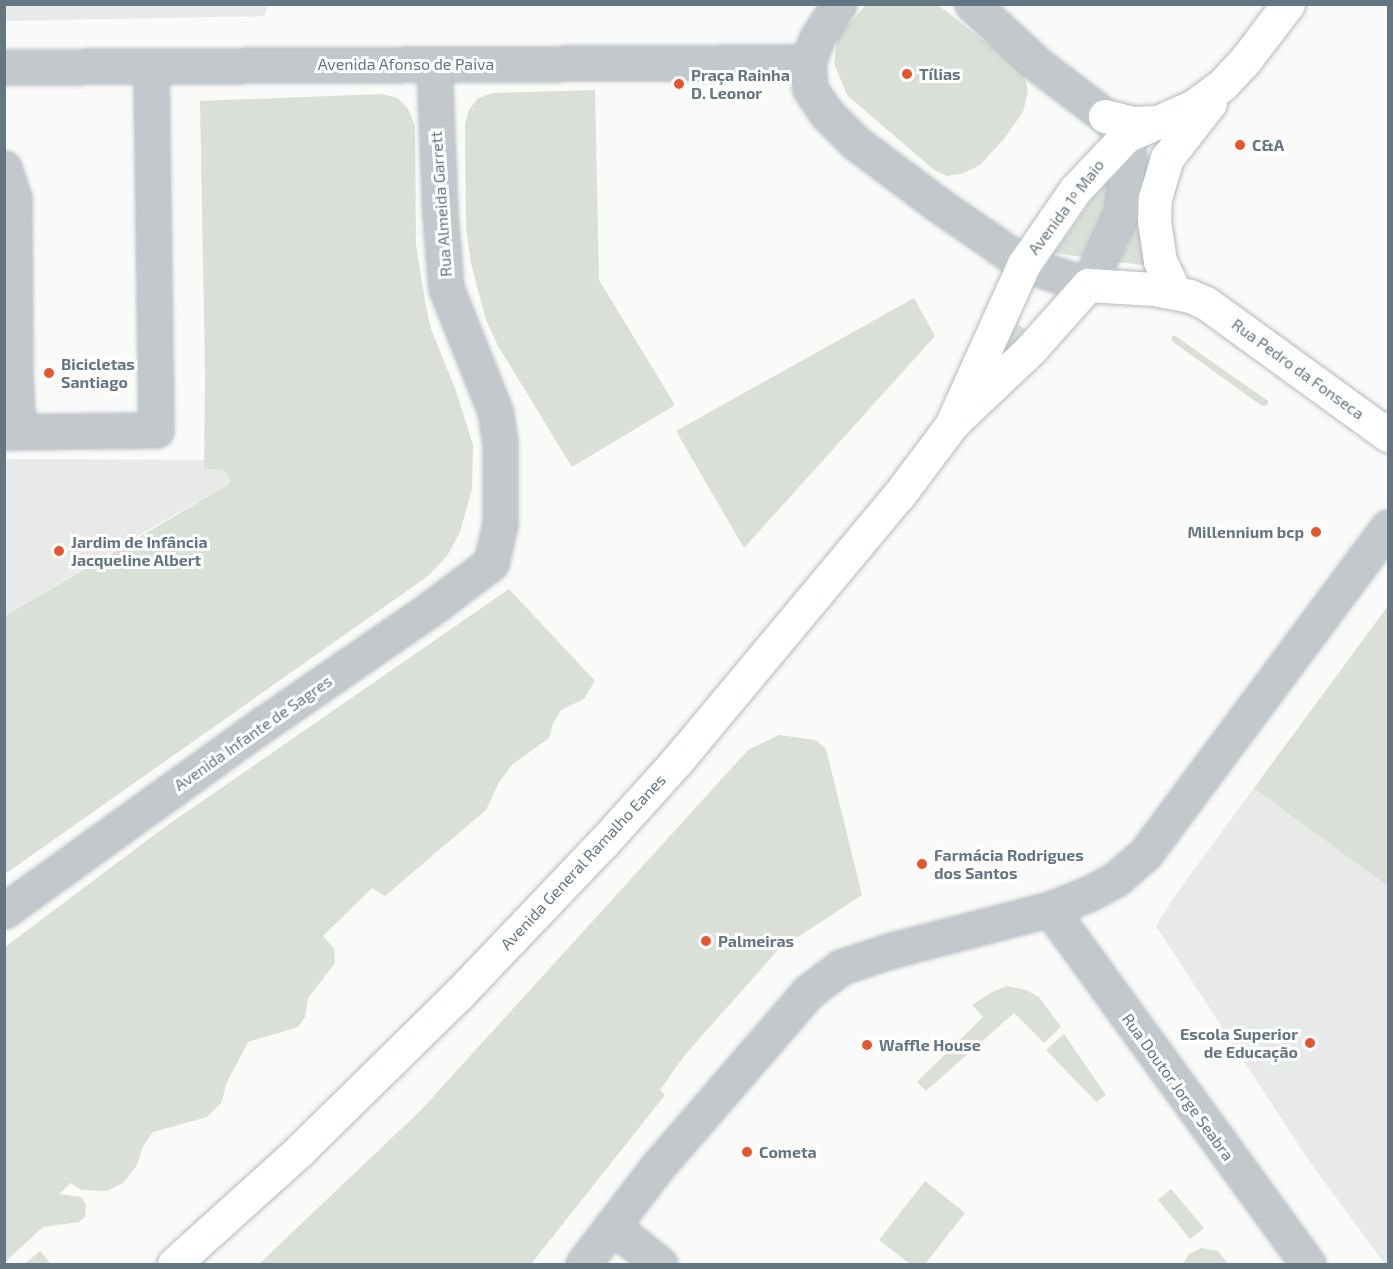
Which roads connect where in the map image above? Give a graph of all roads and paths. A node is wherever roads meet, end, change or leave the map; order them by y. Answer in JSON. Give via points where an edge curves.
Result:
{"nodes":[{"id":1,"x":840,"y":4,"type":"edge"},
{"id":2,"x":972,"y":4,"type":"edge"},
{"id":3,"x":1288,"y":4,"type":"edge"},
{"id":4,"x":808,"y":62,"type":"junction"},
{"id":5,"x":434,"y":64,"type":"junction"},
{"id":6,"x":151,"y":66,"type":"junction"},
{"id":7,"x":4,"y":67,"type":"edge"},
{"id":8,"x":1222,"y":84,"type":"junction"},
{"id":9,"x":1115,"y":126,"type":"junction"},
{"id":10,"x":4,"y":168,"type":"edge"},
{"id":11,"x":1024,"y":264,"type":"junction"},
{"id":12,"x":1088,"y":285,"type":"junction"},
{"id":13,"x":1175,"y":292,"type":"junction"},
{"id":14,"x":10,"y":374,"type":"edge"},
{"id":15,"x":953,"y":423,"type":"junction"},
{"id":16,"x":11,"y":432,"type":"edge"},
{"id":17,"x":1389,"y":435,"type":"edge"},
{"id":18,"x":1389,"y":527,"type":"edge"},
{"id":19,"x":495,"y":551,"type":"joint"},
{"id":20,"x":1050,"y":909,"type":"junction"},
{"id":21,"x":4,"y":911,"type":"edge"},
{"id":22,"x":612,"y":1226,"type":"junction"},
{"id":23,"x":174,"y":1264,"type":"edge"},
{"id":24,"x":583,"y":1264,"type":"edge"},
{"id":25,"x":660,"y":1264,"type":"edge"},
{"id":26,"x":1308,"y":1264,"type":"edge"}],
"edges":[{"from":1,"to":4,"type":"street","via":[[817,38]]},
{"from":2,"to":9,"type":"street","via":[[1036,63]]},
{"from":3,"to":8,"type":"main road"},
{"from":4,"to":5,"type":"street","name":"Avenida Afonso de Paiva"},
{"from":4,"to":11,"type":"street","via":[[810,89],[827,114],[856,143]]},
{"from":5,"to":6,"type":"street","name":"Avenida Afonso de Paiva"},
{"from":5,"to":19,"type":"street","name":"Rua Almeida Garrett","via":[[446,288],[495,411],[500,442],[500,524]]},
{"from":6,"to":7,"type":"street","name":"Avenida Afonso de Paiva"},
{"from":6,"to":16,"type":"street","via":[[156,430]]},
{"from":8,"to":9,"type":"main road","via":[[1194,106],[1157,121]]},
{"from":8,"to":13,"type":"main road","via":[[1167,158],[1159,180],[1155,230],[1160,261]]},
{"from":9,"to":11,"type":"main road","name":"Avenida 1º Maio"},
{"from":9,"to":12,"type":"street","name":"Avenida 1º Maio","via":[[1129,158],[1121,213]]},
{"from":10,"to":14,"type":"street","via":[[14,198]]},
{"from":11,"to":12,"type":"street"},
{"from":11,"to":15,"type":"main road","name":"Avenida General Ramalho Eanes"},
{"from":12,"to":13,"type":"main road","name":"Rua Pedro da Fonseca"},
{"from":12,"to":15,"type":"main road","name":"Avenida General Ramalho Eanes","via":[[1031,349]]},
{"from":13,"to":17,"type":"main road","name":"Rua Pedro da Fonseca","via":[[1206,303]]},
{"from":14,"to":16,"type":"street"},
{"from":15,"to":23,"type":"main road","name":"Avenida General Ramalho Eanes","via":[[899,495],[603,844],[441,1012],[299,1151]]},
{"from":18,"to":20,"type":"street","via":[[1145,854],[1116,879]]},
{"from":19,"to":21,"type":"street","name":"Avenida Infante de Sagres","via":[[490,563],[433,607]]},
{"from":20,"to":22,"type":"street","via":[[841,967],[808,992],[658,1166]]},
{"from":20,"to":26,"type":"street","name":"Rua Doutor Jorge Seabra"},
{"from":22,"to":24,"type":"street"},
{"from":22,"to":25,"type":"street"}]}
